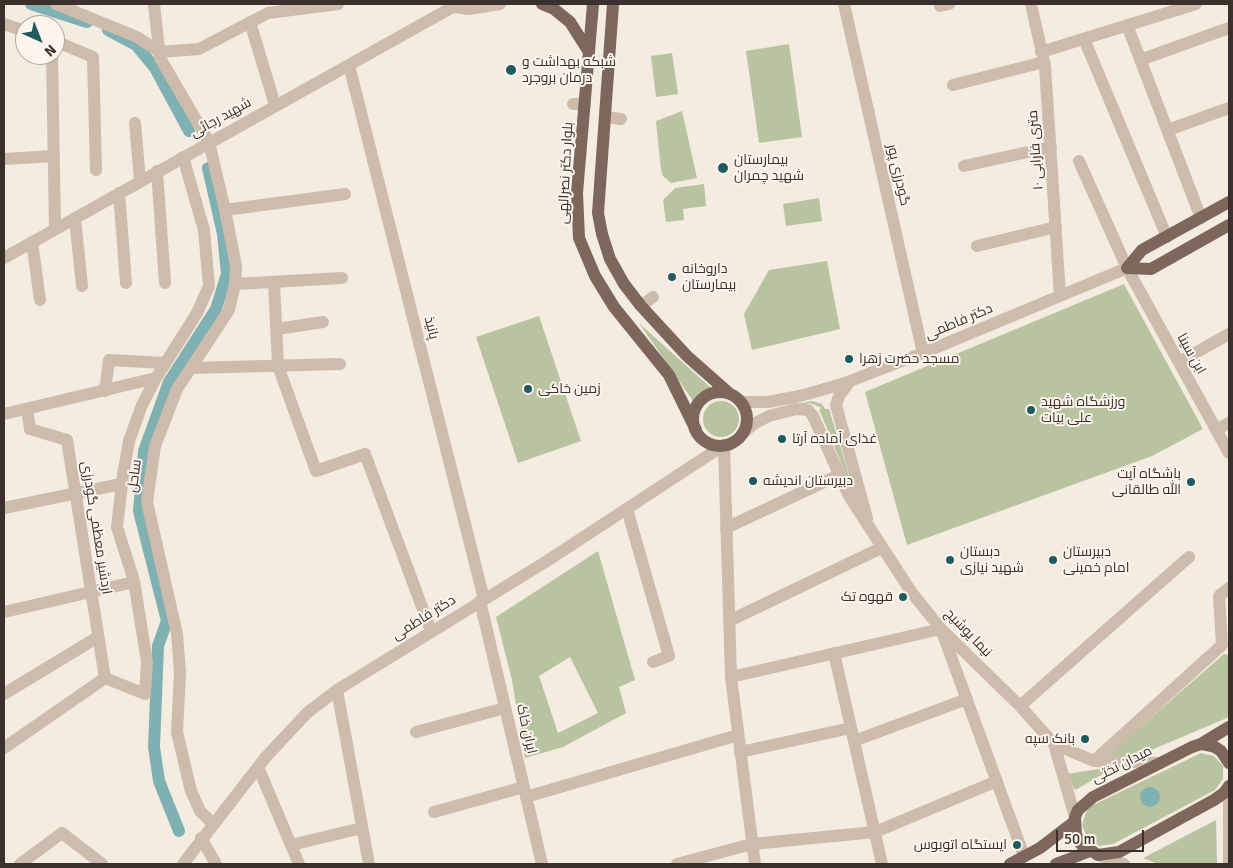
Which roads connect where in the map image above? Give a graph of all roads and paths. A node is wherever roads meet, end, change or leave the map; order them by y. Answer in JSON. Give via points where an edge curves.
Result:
{"nodes":[{"id":1,"x":56,"y":4,"type":"edge"},
{"id":2,"x":154,"y":4,"type":"edge"},
{"id":3,"x":338,"y":4,"type":"edge"},
{"id":4,"x":500,"y":4,"type":"edge"},
{"id":5,"x":542,"y":4,"type":"edge"},
{"id":6,"x":592,"y":4,"type":"edge"},
{"id":7,"x":613,"y":4,"type":"edge"},
{"id":8,"x":844,"y":4,"type":"edge"},
{"id":9,"x":1030,"y":4,"type":"edge"},
{"id":10,"x":1196,"y":4,"type":"edge"},
{"id":11,"x":455,"y":5,"type":"edge"},
{"id":12,"x":250,"y":22,"type":"junction"},
{"id":13,"x":1127,"y":25,"type":"junction"},
{"id":14,"x":1229,"y":28,"type":"edge"},
{"id":15,"x":1084,"y":38,"type":"junction"},
{"id":16,"x":65,"y":45,"type":"edge"},
{"id":17,"x":160,"y":52,"type":"junction"},
{"id":18,"x":589,"y":52,"type":"junction"},
{"id":19,"x":1042,"y":57,"type":"junction"},
{"id":20,"x":1140,"y":60,"type":"junction"},
{"id":21,"x":349,"y":64,"type":"junction"},
{"id":22,"x":52,"y":65,"type":"edge"},
{"id":23,"x":953,"y":85,"type":"dead end"},
{"id":24,"x":275,"y":105,"type":"junction"},
{"id":25,"x":1229,"y":108,"type":"edge"},
{"id":26,"x":605,"y":117,"type":"junction"},
{"id":27,"x":621,"y":119,"type":"dead end"},
{"id":28,"x":135,"y":123,"type":"dead end"},
{"id":29,"x":1168,"y":130,"type":"junction"},
{"id":30,"x":208,"y":142,"type":"junction"},
{"id":31,"x":1051,"y":147,"type":"junction"},
{"id":32,"x":54,"y":156,"type":"junction"},
{"id":33,"x":183,"y":157,"type":"junction"},
{"id":34,"x":4,"y":159,"type":"edge"},
{"id":35,"x":1079,"y":161,"type":"dead end"},
{"id":36,"x":964,"y":166,"type":"dead end"},
{"id":37,"x":96,"y":170,"type":"dead end"},
{"id":38,"x":157,"y":171,"type":"junction"},
{"id":39,"x":140,"y":181,"type":"junction"},
{"id":40,"x":119,"y":193,"type":"junction"},
{"id":41,"x":345,"y":194,"type":"dead end"},
{"id":42,"x":1229,"y":202,"type":"edge"},
{"id":43,"x":225,"y":210,"type":"junction"},
{"id":44,"x":75,"y":218,"type":"junction"},
{"id":45,"x":1201,"y":218,"type":"junction"},
{"id":46,"x":1229,"y":225,"type":"edge"},
{"id":47,"x":1056,"y":227,"type":"junction"},
{"id":48,"x":55,"y":229,"type":"junction"},
{"id":49,"x":1167,"y":236,"type":"junction"},
{"id":50,"x":32,"y":242,"type":"junction"},
{"id":51,"x":977,"y":246,"type":"dead end"},
{"id":52,"x":4,"y":258,"type":"edge"},
{"id":53,"x":1127,"y":268,"type":"junction"},
{"id":54,"x":342,"y":278,"type":"dead end"},
{"id":55,"x":274,"y":282,"type":"junction"},
{"id":56,"x":126,"y":283,"type":"dead end"},
{"id":57,"x":165,"y":283,"type":"dead end"},
{"id":58,"x":235,"y":284,"type":"junction"},
{"id":59,"x":82,"y":286,"type":"dead end"},
{"id":60,"x":1060,"y":296,"type":"junction"},
{"id":61,"x":653,"y":297,"type":"dead end"},
{"id":62,"x":40,"y":300,"type":"dead end"},
{"id":63,"x":641,"y":306,"type":"junction"},
{"id":64,"x":624,"y":319,"type":"junction"},
{"id":65,"x":323,"y":322,"type":"dead end"},
{"id":66,"x":277,"y":329,"type":"junction"},
{"id":67,"x":1229,"y":334,"type":"edge"},
{"id":68,"x":923,"y":353,"type":"junction"},
{"id":69,"x":1179,"y":362,"type":"junction"},
{"id":70,"x":165,"y":363,"type":"junction"},
{"id":71,"x":340,"y":364,"type":"dead end"},
{"id":72,"x":278,"y":366,"type":"junction"},
{"id":73,"x":191,"y":368,"type":"junction"},
{"id":74,"x":156,"y":378,"type":"junction"},
{"id":75,"x":850,"y":381,"type":"junction"},
{"id":76,"x":105,"y":391,"type":"junction"},
{"id":77,"x":730,"y":394,"type":"junction"},
{"id":78,"x":741,"y":402,"type":"junction"},
{"id":79,"x":27,"y":409,"type":"junction"},
{"id":80,"x":4,"y":414,"type":"edge"},
{"id":81,"x":1229,"y":423,"type":"edge"},
{"id":82,"x":696,"y":430,"type":"junction"},
{"id":83,"x":1216,"y":430,"type":"junction"},
{"id":84,"x":742,"y":434,"type":"junction"},
{"id":85,"x":724,"y":445,"type":"junction"},
{"id":86,"x":1229,"y":454,"type":"edge"},
{"id":87,"x":839,"y":475,"type":"junction"},
{"id":88,"x":121,"y":484,"type":"junction"},
{"id":89,"x":76,"y":493,"type":"junction"},
{"id":90,"x":4,"y":508,"type":"edge"},
{"id":91,"x":626,"y":509,"type":"junction"},
{"id":92,"x":726,"y":528,"type":"junction"},
{"id":93,"x":872,"y":533,"type":"junction"},
{"id":94,"x":880,"y":548,"type":"junction"},
{"id":95,"x":1189,"y":557,"type":"dead end"},
{"id":96,"x":134,"y":582,"type":"junction"},
{"id":97,"x":1229,"y":588,"type":"edge"},
{"id":98,"x":91,"y":592,"type":"junction"},
{"id":99,"x":482,"y":600,"type":"junction"},
{"id":100,"x":4,"y":612,"type":"edge"},
{"id":101,"x":729,"y":621,"type":"junction"},
{"id":102,"x":941,"y":629,"type":"junction"},
{"id":103,"x":432,"y":631,"type":"junction"},
{"id":104,"x":98,"y":637,"type":"junction"},
{"id":105,"x":834,"y":653,"type":"junction"},
{"id":106,"x":653,"y":662,"type":"dead end"},
{"id":107,"x":731,"y":677,"type":"junction"},
{"id":108,"x":105,"y":678,"type":"junction"},
{"id":109,"x":337,"y":690,"type":"junction"},
{"id":110,"x":4,"y":694,"type":"edge"},
{"id":111,"x":967,"y":699,"type":"junction"},
{"id":112,"x":1020,"y":706,"type":"junction"},
{"id":113,"x":505,"y":708,"type":"junction"},
{"id":114,"x":851,"y":728,"type":"junction"},
{"id":115,"x":1229,"y":728,"type":"edge"},
{"id":116,"x":416,"y":732,"type":"dead end"},
{"id":117,"x":738,"y":735,"type":"junction"},
{"id":118,"x":854,"y":741,"type":"junction"},
{"id":119,"x":1054,"y":744,"type":"junction"},
{"id":120,"x":1201,"y":744,"type":"junction"},
{"id":121,"x":4,"y":748,"type":"edge"},
{"id":122,"x":740,"y":752,"type":"junction"},
{"id":123,"x":1094,"y":761,"type":"junction"},
{"id":124,"x":1160,"y":762,"type":"junction"},
{"id":125,"x":1229,"y":763,"type":"edge"},
{"id":126,"x":258,"y":767,"type":"junction"},
{"id":127,"x":997,"y":781,"type":"junction"},
{"id":128,"x":1229,"y":787,"type":"edge"},
{"id":129,"x":525,"y":792,"type":"junction"},
{"id":130,"x":434,"y":812,"type":"dead end"},
{"id":131,"x":1075,"y":819,"type":"junction"},
{"id":132,"x":213,"y":824,"type":"junction"},
{"id":133,"x":362,"y":828,"type":"junction"},
{"id":134,"x":875,"y":832,"type":"junction"},
{"id":135,"x":201,"y":838,"type":"junction"},
{"id":136,"x":752,"y":844,"type":"junction"},
{"id":137,"x":291,"y":845,"type":"junction"},
{"id":138,"x":1094,"y":853,"type":"junction"},
{"id":139,"x":1024,"y":856,"type":"junction"},
{"id":140,"x":20,"y":864,"type":"edge"},
{"id":141,"x":102,"y":864,"type":"edge"},
{"id":142,"x":183,"y":864,"type":"edge"},
{"id":143,"x":216,"y":864,"type":"edge"},
{"id":144,"x":299,"y":864,"type":"edge"},
{"id":145,"x":369,"y":864,"type":"edge"},
{"id":146,"x":542,"y":864,"type":"edge"},
{"id":147,"x":677,"y":864,"type":"edge"},
{"id":148,"x":755,"y":864,"type":"edge"},
{"id":149,"x":882,"y":864,"type":"edge"},
{"id":150,"x":1010,"y":864,"type":"edge"},
{"id":151,"x":1056,"y":864,"type":"edge"},
{"id":152,"x":1124,"y":864,"type":"edge"},
{"id":153,"x":1229,"y":864,"type":"edge"}],
"edges":[{"from":1,"to":17,"type":"street","via":[[136,37]]},
{"from":2,"to":17,"type":"street","name":"ساحل"},
{"from":3,"to":12,"type":"street","via":[[268,13]]},
{"from":4,"to":11,"type":"street","name":"شهید رجائی","via":[[469,9]]},
{"from":5,"to":18,"type":"main road","via":[[570,22]]},
{"from":6,"to":18,"type":"main road","name":"بلوار دکتر نصرالهی"},
{"from":7,"to":26,"type":"main road"},
{"from":8,"to":68,"type":"street","name":"گودرزی پور"},
{"from":9,"to":19,"type":"street","name":"۱۰ متری فارابی"},
{"from":10,"to":13,"type":"street"},
{"from":11,"to":21,"type":"street","name":"شهید رجائی"},
{"from":12,"to":17,"type":"street","via":[[199,49]]},
{"from":12,"to":24,"type":"street"},
{"from":13,"to":15,"type":"street"},
{"from":13,"to":20,"type":"street"},
{"from":14,"to":20,"type":"street"},
{"from":15,"to":19,"type":"street"},
{"from":15,"to":49,"type":"street"},
{"from":16,"to":37,"type":"street","via":[[93,57]]},
{"from":17,"to":30,"type":"street","name":"ساحل","via":[[160,58]]},
{"from":18,"to":64,"type":"main road","name":"بلوار دکتر نصرالهی","via":[[579,104],[579,238],[595,276]]},
{"from":19,"to":23,"type":"street"},
{"from":19,"to":31,"type":"street","name":"۱۰ متری فارابی"},
{"from":20,"to":29,"type":"street"},
{"from":21,"to":24,"type":"street","name":"شهید رجائی"},
{"from":21,"to":99,"type":"street","name":"پانیذ"},
{"from":22,"to":32,"type":"street"},
{"from":24,"to":30,"type":"street","name":"شهید رجائی"},
{"from":25,"to":29,"type":"street"},
{"from":26,"to":27,"type":"street"},
{"from":26,"to":63,"type":"main road","via":[[598,213],[602,234],[610,259]]},
{"from":28,"to":39,"type":"street"},
{"from":29,"to":45,"type":"street"},
{"from":30,"to":33,"type":"street","name":"شهید رجائی"},
{"from":30,"to":43,"type":"street","name":"ساحل"},
{"from":31,"to":36,"type":"street"},
{"from":31,"to":47,"type":"street","name":"۱۰ متری فارابی"},
{"from":32,"to":34,"type":"street"},
{"from":32,"to":48,"type":"street"},
{"from":33,"to":38,"type":"street","name":"شهید رجائی"},
{"from":33,"to":70,"type":"street","name":"ساحل","via":[[204,230],[209,286],[197,313]]},
{"from":35,"to":53,"type":"street","name":"ابن سینا"},
{"from":38,"to":39,"type":"street","name":"شهید رجائی"},
{"from":38,"to":57,"type":"street"},
{"from":39,"to":40,"type":"street","name":"شهید رجائی"},
{"from":40,"to":44,"type":"street","name":"شهید رجائی"},
{"from":40,"to":56,"type":"street"},
{"from":41,"to":43,"type":"street"},
{"from":42,"to":45,"type":"main road"},
{"from":43,"to":58,"type":"street","name":"ساحل","via":[[236,266]]},
{"from":44,"to":48,"type":"street","name":"شهید رجائی"},
{"from":44,"to":59,"type":"street"},
{"from":45,"to":49,"type":"main road"},
{"from":46,"to":53,"type":"main road","via":[[1151,269]]},
{"from":47,"to":51,"type":"street"},
{"from":47,"to":60,"type":"street","name":"۱۰ متری فارابی"},
{"from":48,"to":50,"type":"street","name":"شهید رجائی"},
{"from":49,"to":53,"type":"main road","via":[[1142,250]]},
{"from":50,"to":52,"type":"street","name":"شهید رجائی"},
{"from":50,"to":62,"type":"street"},
{"from":53,"to":60,"type":"street","name":"دکتر فاطمی"},
{"from":53,"to":69,"type":"street","name":"ابن سینا"},
{"from":54,"to":55,"type":"street"},
{"from":55,"to":58,"type":"street"},
{"from":55,"to":66,"type":"street"},
{"from":58,"to":73,"type":"street","name":"ساحل","via":[[229,310]]},
{"from":60,"to":68,"type":"street","name":"دکتر فاطمی"},
{"from":61,"to":63,"type":"street"},
{"from":63,"to":64,"type":"main road"},
{"from":63,"to":77,"type":"main road","via":[[687,356]]},
{"from":64,"to":82,"type":"main road","name":"بلوار دکتر نصرالهی","via":[[669,375]]},
{"from":65,"to":66,"type":"street"},
{"from":66,"to":72,"type":"street"},
{"from":67,"to":69,"type":"street"},
{"from":68,"to":75,"type":"street","name":"دکتر فاطمی"},
{"from":69,"to":83,"type":"street","name":"ابن سینا"},
{"from":70,"to":74,"type":"street","name":"ساحل"},
{"from":70,"to":76,"type":"street","via":[[109,360]]},
{"from":71,"to":72,"type":"street"},
{"from":72,"to":73,"type":"street"},
{"from":72,"to":103,"type":"street","via":[[316,471],[365,454]]},
{"from":73,"to":132,"type":"street","name":"ساحل","via":[[178,389],[155,446],[147,502],[177,634],[180,673],[177,732],[191,791],[200,811]]},
{"from":74,"to":76,"type":"street"},
{"from":74,"to":88,"type":"street","name":"ساحل","via":[[129,442]]},
{"from":75,"to":78,"type":"street","name":"دکتر فاطمی","via":[[800,396],[767,402]]},
{"from":75,"to":93,"type":"street","name":"نیما یوشیج","via":[[836,405]]},
{"from":76,"to":79,"type":"street"},
{"from":77,"to":78,"type":"main road"},
{"from":77,"to":82,"type":"main road","via":[[709,394],[698,403],[694,416]]},
{"from":78,"to":84,"type":"main road","via":[[747,414]]},
{"from":79,"to":80,"type":"street"},
{"from":79,"to":89,"type":"street","name":"اردشیر معظمی گودرزی","via":[[30,429],[67,440]]},
{"from":81,"to":83,"type":"street"},
{"from":82,"to":85,"type":"main road","via":[[710,444]]},
{"from":83,"to":86,"type":"street","name":"ابن سینا"},
{"from":84,"to":85,"type":"main road","via":[[734,442]]},
{"from":84,"to":87,"type":"street","name":"نیما یوشیج","via":[[768,416],[796,409],[808,410]]},
{"from":85,"to":91,"type":"street","name":"دکتر فاطمی"},
{"from":85,"to":92,"type":"street"},
{"from":87,"to":92,"type":"street"},
{"from":87,"to":93,"type":"street","name":"نیما یوشیج"},
{"from":88,"to":89,"type":"street"},
{"from":88,"to":96,"type":"street","name":"ساحل","via":[[117,526]]},
{"from":89,"to":90,"type":"street"},
{"from":89,"to":98,"type":"street","name":"اردشیر معظمی گودرزی"},
{"from":91,"to":99,"type":"street","name":"دکتر فاطمی"},
{"from":91,"to":106,"type":"street","via":[[669,656]]},
{"from":92,"to":101,"type":"street"},
{"from":93,"to":94,"type":"street","name":"نیما یوشیج"},
{"from":94,"to":101,"type":"street"},
{"from":94,"to":102,"type":"street","name":"نیما یوشیج"},
{"from":95,"to":112,"type":"street"},
{"from":96,"to":98,"type":"street"},
{"from":96,"to":108,"type":"street","name":"ساحل","via":[[147,662],[145,694]]},
{"from":97,"to":123,"type":"street","via":[[1219,596],[1222,645]]},
{"from":98,"to":100,"type":"street"},
{"from":98,"to":104,"type":"street","name":"اردشیر معظمی گودرزی"},
{"from":99,"to":103,"type":"street","name":"دکتر فاطمی"},
{"from":99,"to":113,"type":"street","name":"ایران خاک"},
{"from":101,"to":107,"type":"street"},
{"from":102,"to":105,"type":"street"},
{"from":102,"to":111,"type":"street"},
{"from":102,"to":112,"type":"street","name":"نیما یوشیج"},
{"from":103,"to":109,"type":"street","name":"دکتر فاطمی"},
{"from":104,"to":108,"type":"street","name":"اردشیر معظمی گودرزی"},
{"from":104,"to":110,"type":"street"},
{"from":105,"to":107,"type":"street"},
{"from":105,"to":114,"type":"street"},
{"from":107,"to":117,"type":"street"},
{"from":108,"to":121,"type":"street"},
{"from":109,"to":126,"type":"street","name":"دکتر فاطمی","via":[[288,731]]},
{"from":109,"to":133,"type":"street"},
{"from":111,"to":118,"type":"street"},
{"from":111,"to":127,"type":"street"},
{"from":112,"to":119,"type":"street","name":"نیما یوشیج"},
{"from":113,"to":116,"type":"street"},
{"from":113,"to":129,"type":"street","name":"ایران خاک"},
{"from":114,"to":118,"type":"street"},
{"from":114,"to":122,"type":"street"},
{"from":115,"to":120,"type":"main road","name":"میدان تختی"},
{"from":117,"to":122,"type":"street"},
{"from":117,"to":129,"type":"street"},
{"from":118,"to":134,"type":"street"},
{"from":119,"to":123,"type":"street","name":"نیما یوشیج"},
{"from":119,"to":131,"type":"street","name":"نیما یوشیج"},
{"from":120,"to":124,"type":"main road","name":"میدان تختی"},
{"from":120,"to":125,"type":"main road","via":[[1220,751]]},
{"from":122,"to":136,"type":"street"},
{"from":123,"to":124,"type":"street","name":"نیما یوشیج"},
{"from":124,"to":131,"type":"main road","name":"میدان تختی","via":[[1093,797],[1082,806]]},
{"from":126,"to":132,"type":"street","name":"دکتر فاطمی"},
{"from":126,"to":137,"type":"street"},
{"from":127,"to":134,"type":"street"},
{"from":127,"to":139,"type":"street"},
{"from":128,"to":138,"type":"main road","via":[[1214,800],[1119,852]]},
{"from":128,"to":153,"type":"street"},
{"from":129,"to":130,"type":"street"},
{"from":129,"to":146,"type":"street","name":"ایران خاک"},
{"from":131,"to":138,"type":"main road","via":[[1076,835],[1081,844]]},
{"from":131,"to":139,"type":"main road","name":"میدان تختی","via":[[1040,848]]},
{"from":132,"to":135,"type":"street","name":"دکتر فاطمی"},
{"from":133,"to":137,"type":"street"},
{"from":133,"to":145,"type":"street"},
{"from":134,"to":136,"type":"street"},
{"from":134,"to":149,"type":"street"},
{"from":135,"to":142,"type":"street","name":"دکتر فاطمی"},
{"from":135,"to":143,"type":"street"},
{"from":136,"to":147,"type":"street"},
{"from":136,"to":148,"type":"street"},
{"from":137,"to":144,"type":"street"},
{"from":138,"to":151,"type":"main road"},
{"from":138,"to":152,"type":"street"},
{"from":139,"to":150,"type":"main road","name":"میدان تختی"},
{"from":140,"to":141,"type":"street","via":[[62,833]]}]}
